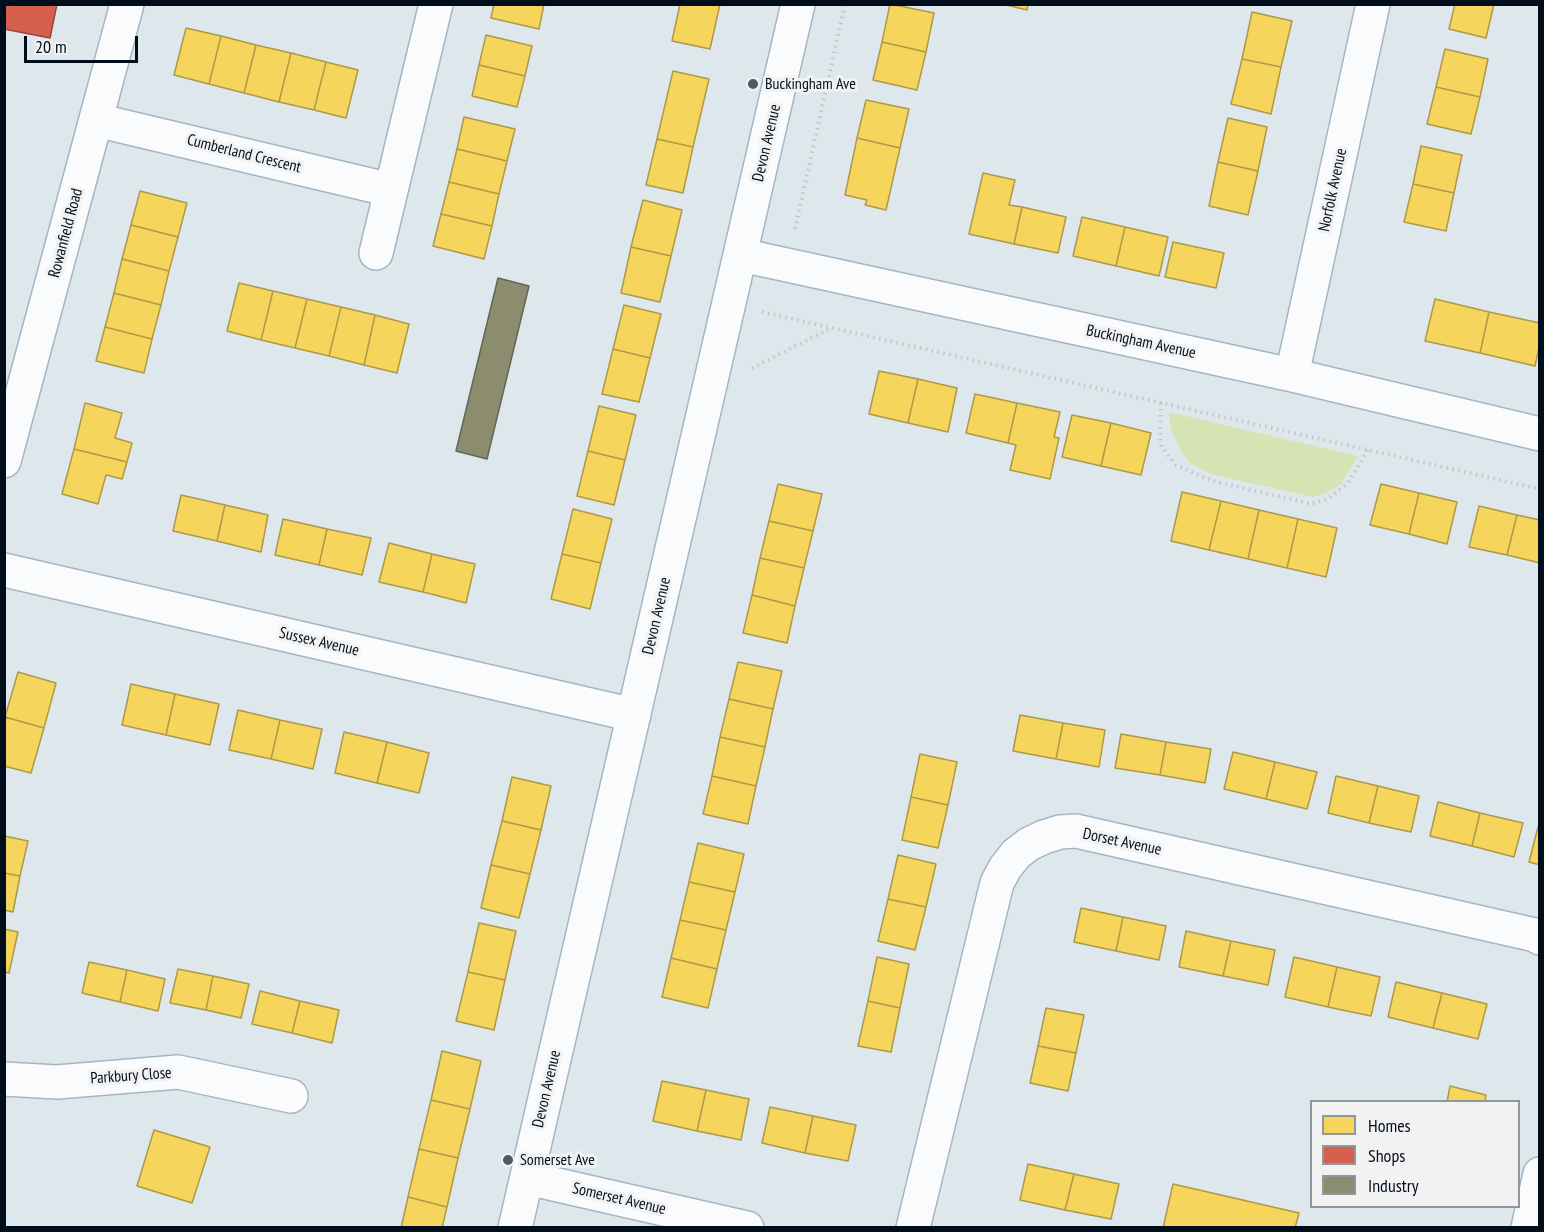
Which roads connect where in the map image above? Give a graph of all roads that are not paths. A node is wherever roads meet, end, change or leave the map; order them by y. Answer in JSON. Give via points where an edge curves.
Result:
{"nodes":[{"id":1,"x":127,"y":4,"type":"edge"},
{"id":2,"x":436,"y":4,"type":"edge"},
{"id":3,"x":798,"y":4,"type":"edge"},
{"id":4,"x":1373,"y":4,"type":"edge"},
{"id":5,"x":96,"y":120,"type":"junction"},
{"id":6,"x":391,"y":190,"type":"junction"},
{"id":7,"x":376,"y":253,"type":"dead end"},
{"id":8,"x":741,"y":255,"type":"junction"},
{"id":9,"x":16,"y":370,"type":"edge"},
{"id":10,"x":1292,"y":375,"type":"junction"},
{"id":11,"x":1539,"y":434,"type":"edge"},
{"id":12,"x":4,"y":461,"type":"edge"},
{"id":13,"x":4,"y":570,"type":"edge"},
{"id":14,"x":634,"y":715,"type":"junction"},
{"id":15,"x":1539,"y":938,"type":"edge"},
{"id":16,"x":4,"y":1078,"type":"edge"},
{"id":17,"x":291,"y":1096,"type":"dead end"},
{"id":18,"x":1539,"y":1174,"type":"edge"},
{"id":19,"x":527,"y":1178,"type":"junction"},
{"id":20,"x":515,"y":1227,"type":"edge"},
{"id":21,"x":747,"y":1227,"type":"edge"},
{"id":22,"x":914,"y":1227,"type":"edge"},
{"id":23,"x":1528,"y":1227,"type":"edge"}],
"edges":[{"from":1,"to":5,"type":"street","name":"Rowanfield Road"},
{"from":2,"to":6,"type":"street"},
{"from":3,"to":8,"type":"street","name":"Devon Avenue"},
{"from":4,"to":10,"type":"street","name":"Norfolk Avenue"},
{"from":5,"to":6,"type":"street","name":"Cumberland Crescent"},
{"from":5,"to":9,"type":"street","name":"Rowanfield Road"},
{"from":6,"to":7,"type":"street"},
{"from":8,"to":10,"type":"street","name":"Buckingham Avenue"},
{"from":8,"to":14,"type":"street","name":"Devon Avenue"},
{"from":9,"to":12,"type":"street","name":"Rowanfield Road"},
{"from":10,"to":11,"type":"street","name":"Buckingham Avenue"},
{"from":13,"to":14,"type":"street","name":"Sussex Avenue"},
{"from":14,"to":19,"type":"street","name":"Devon Avenue"},
{"from":15,"to":22,"type":"street","name":"Dorset Avenue","via":[[1076,831],[1044,837],[1016,854],[997,883]]},
{"from":16,"to":17,"type":"street","name":"Parkbury Close","via":[[57,1082],[178,1072]]},
{"from":18,"to":23,"type":"street"},
{"from":19,"to":20,"type":"street","name":"Devon Avenue"},
{"from":19,"to":21,"type":"street","name":"Somerset Avenue"}]}
